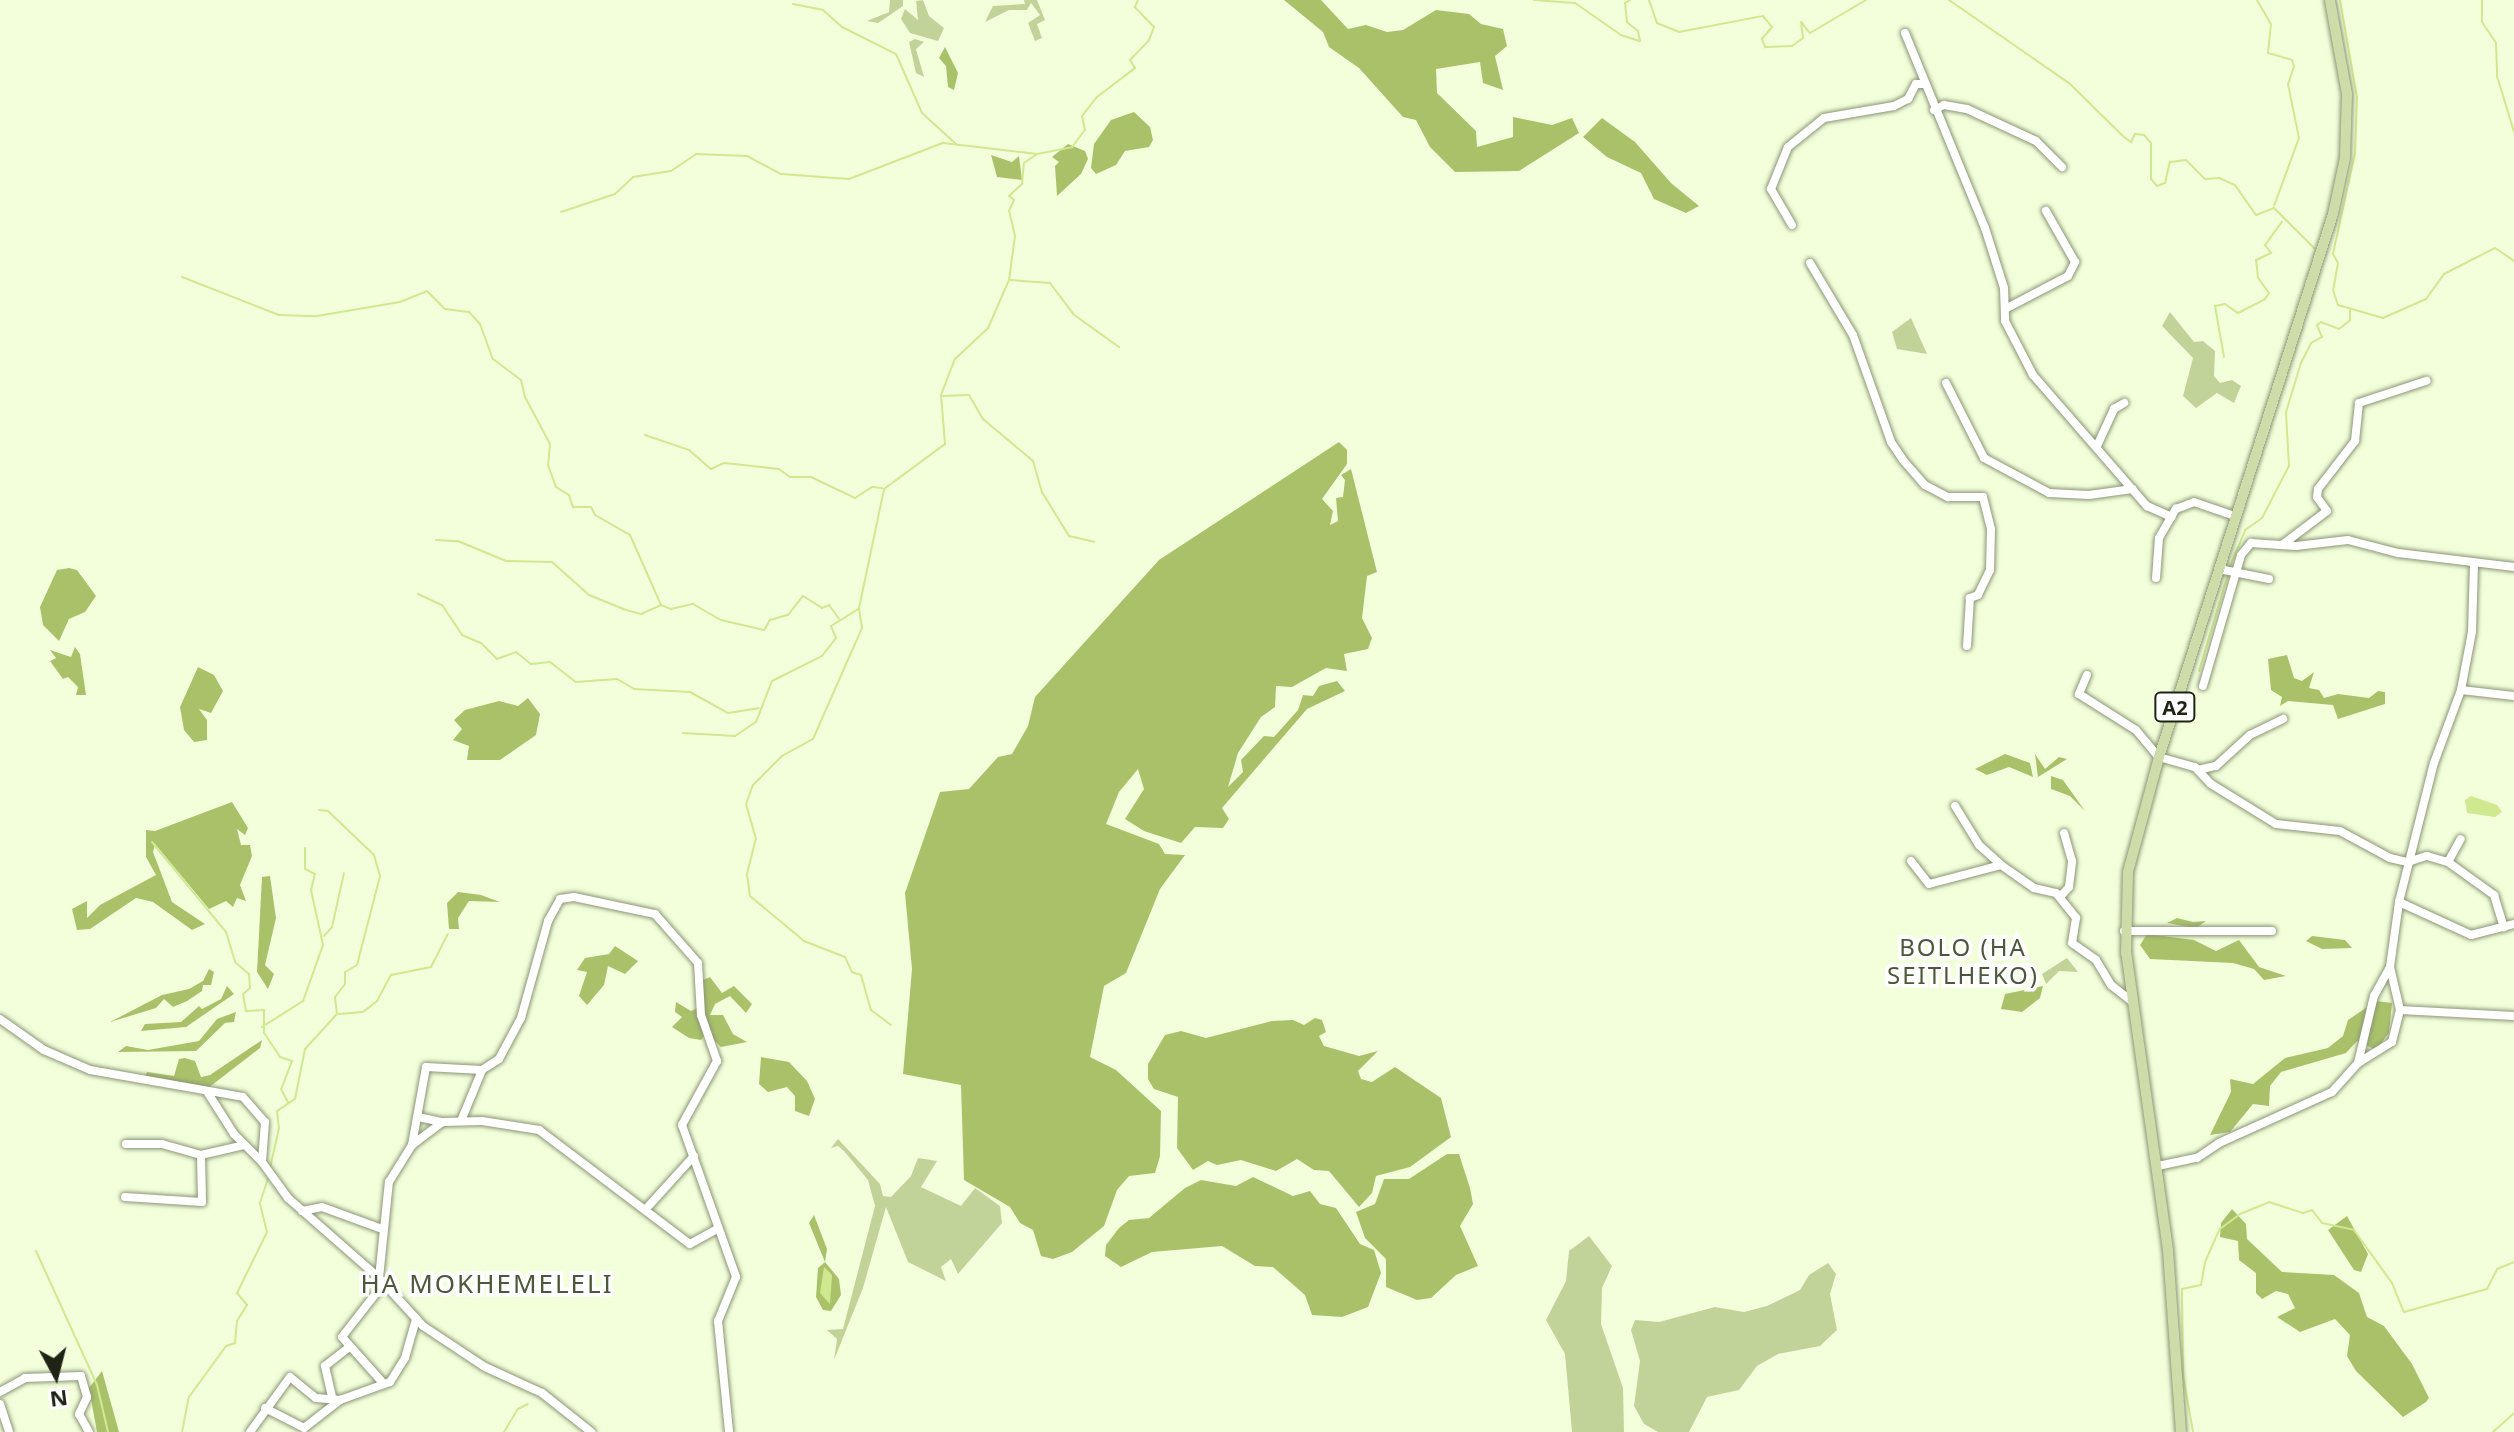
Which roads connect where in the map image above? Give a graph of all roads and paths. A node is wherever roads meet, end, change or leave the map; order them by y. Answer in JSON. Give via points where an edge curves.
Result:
{"nodes":[{"id":1,"x":2330,"y":0,"type":"edge"},
{"id":2,"x":1905,"y":33,"type":"dead end"},
{"id":3,"x":1923,"y":84,"type":"junction"},
{"id":4,"x":1934,"y":110,"type":"junction"},
{"id":5,"x":2062,"y":167,"type":"dead end"},
{"id":6,"x":2046,"y":211,"type":"dead end"},
{"id":7,"x":1792,"y":225,"type":"dead end"},
{"id":8,"x":1810,"y":263,"type":"dead end"},
{"id":9,"x":2005,"y":309,"type":"junction"},
{"id":10,"x":2426,"y":381,"type":"dead end"},
{"id":11,"x":1946,"y":383,"type":"dead end"},
{"id":12,"x":2124,"y":403,"type":"dead end"},
{"id":13,"x":2097,"y":446,"type":"junction"},
{"id":14,"x":2133,"y":489,"type":"junction"},
{"id":15,"x":2235,"y":516,"type":"junction"},
{"id":16,"x":2172,"y":517,"type":"junction"},
{"id":17,"x":2282,"y":545,"type":"junction"},
{"id":18,"x":2474,"y":565,"type":"junction"},
{"id":19,"x":2514,"y":567,"type":"edge"},
{"id":20,"x":2219,"y":569,"type":"junction"},
{"id":21,"x":2235,"y":573,"type":"junction"},
{"id":22,"x":2156,"y":578,"type":"dead end"},
{"id":23,"x":2269,"y":579,"type":"dead end"},
{"id":24,"x":1967,"y":646,"type":"dead end"},
{"id":25,"x":2087,"y":675,"type":"dead end"},
{"id":26,"x":2203,"y":686,"type":"dead end"},
{"id":27,"x":2461,"y":690,"type":"junction"},
{"id":28,"x":2514,"y":696,"type":"edge"},
{"id":29,"x":2283,"y":719,"type":"dead end"},
{"id":30,"x":2159,"y":757,"type":"junction"},
{"id":31,"x":2198,"y":770,"type":"junction"},
{"id":32,"x":1955,"y":806,"type":"dead end"},
{"id":33,"x":2064,"y":833,"type":"dead end"},
{"id":34,"x":2461,"y":839,"type":"dead end"},
{"id":35,"x":1911,"y":861,"type":"dead end"},
{"id":36,"x":2408,"y":862,"type":"junction"},
{"id":37,"x":2448,"y":862,"type":"junction"},
{"id":38,"x":2001,"y":865,"type":"junction"},
{"id":39,"x":2060,"y":897,"type":"junction"},
{"id":40,"x":2399,"y":902,"type":"junction"},
{"id":41,"x":2514,"y":924,"type":"edge"},
{"id":42,"x":2504,"y":927,"type":"junction"},
{"id":43,"x":2124,"y":931,"type":"junction"},
{"id":44,"x":2272,"y":931,"type":"dead end"},
{"id":45,"x":2390,"y":967,"type":"junction"},
{"id":46,"x":2134,"y":1003,"type":"junction"},
{"id":47,"x":2400,"y":1010,"type":"junction"},
{"id":48,"x":2514,"y":1016,"type":"edge"},
{"id":49,"x":0,"y":1019,"type":"edge"},
{"id":50,"x":2358,"y":1063,"type":"junction"},
{"id":51,"x":482,"y":1070,"type":"junction"},
{"id":52,"x":208,"y":1093,"type":"junction"},
{"id":53,"x":418,"y":1117,"type":"junction"},
{"id":54,"x":461,"y":1121,"type":"junction"},
{"id":55,"x":442,"y":1122,"type":"junction"},
{"id":56,"x":126,"y":1144,"type":"dead end"},
{"id":57,"x":244,"y":1145,"type":"junction"},
{"id":58,"x":412,"y":1145,"type":"junction"},
{"id":59,"x":201,"y":1155,"type":"junction"},
{"id":60,"x":694,"y":1156,"type":"junction"},
{"id":61,"x":262,"y":1162,"type":"junction"},
{"id":62,"x":2158,"y":1166,"type":"junction"},
{"id":63,"x":125,"y":1197,"type":"dead end"},
{"id":64,"x":645,"y":1210,"type":"junction"},
{"id":65,"x":302,"y":1211,"type":"junction"},
{"id":66,"x":382,"y":1229,"type":"junction"},
{"id":67,"x":717,"y":1229,"type":"junction"},
{"id":68,"x":381,"y":1281,"type":"junction"},
{"id":69,"x":416,"y":1319,"type":"junction"},
{"id":70,"x":348,"y":1348,"type":"junction"},
{"id":71,"x":384,"y":1384,"type":"junction"},
{"id":72,"x":0,"y":1392,"type":"edge"},
{"id":73,"x":337,"y":1400,"type":"junction"},
{"id":74,"x":0,"y":1404,"type":"edge"},
{"id":75,"x":265,"y":1408,"type":"junction"},
{"id":76,"x":325,"y":1417,"type":"junction"},
{"id":77,"x":578,"y":1420,"type":"junction"},
{"id":78,"x":300,"y":1430,"type":"edge"},
{"id":79,"x":9,"y":1432,"type":"edge"},
{"id":80,"x":89,"y":1432,"type":"edge"},
{"id":81,"x":250,"y":1432,"type":"edge"},
{"id":82,"x":323,"y":1432,"type":"edge"},
{"id":83,"x":574,"y":1432,"type":"edge"},
{"id":84,"x":591,"y":1432,"type":"edge"},
{"id":85,"x":729,"y":1432,"type":"edge"},
{"id":86,"x":2181,"y":1432,"type":"edge"}],
"edges":[{"from":1,"to":15,"type":"main road","number":"A2","via":[[2345,62],[2345,158],[2333,214]]},
{"from":2,"to":3,"type":"street"},
{"from":3,"to":4,"type":"street"},
{"from":3,"to":7,"type":"street","via":[[1916,84],[1908,99],[1894,106],[1824,118],[1788,147],[1771,189]]},
{"from":4,"to":5,"type":"street","via":[[1944,105],[1983,116],[2005,131],[2036,141]]},
{"from":4,"to":9,"type":"street","via":[[1985,228],[2004,288]]},
{"from":6,"to":9,"type":"street","via":[[2075,262],[2068,276]]},
{"from":8,"to":24,"type":"street","via":[[1853,335],[1891,442],[1903,460],[1925,485],[1948,497],[1983,497],[1991,558],[1978,595],[1970,598]]},
{"from":9,"to":13,"type":"street","via":[[2005,321],[2033,375]]},
{"from":10,"to":17,"type":"street","via":[[2359,403],[2355,441],[2318,489],[2327,511]]},
{"from":11,"to":14,"type":"street","via":[[1984,458],[2049,493]]},
{"from":12,"to":13,"type":"street","via":[[2114,409]]},
{"from":13,"to":14,"type":"street"},
{"from":14,"to":16,"type":"street","via":[[2147,506]]},
{"from":15,"to":16,"type":"street","via":[[2194,502],[2185,503]]},
{"from":15,"to":20,"type":"main road","number":"A2"},
{"from":16,"to":22,"type":"street","via":[[2159,538]]},
{"from":17,"to":18,"type":"street","via":[[2348,540]]},
{"from":17,"to":21,"type":"street","via":[[2251,543]]},
{"from":18,"to":19,"type":"street"},
{"from":18,"to":27,"type":"street","via":[[2472,632]]},
{"from":20,"to":21,"type":"street"},
{"from":20,"to":30,"type":"main road","number":"A2"},
{"from":21,"to":23,"type":"street"},
{"from":21,"to":26,"type":"street"},
{"from":25,"to":30,"type":"street","via":[[2079,694],[2136,730]]},
{"from":27,"to":28,"type":"street"},
{"from":27,"to":36,"type":"street","via":[[2434,763]]},
{"from":29,"to":31,"type":"street","via":[[2250,735],[2216,766]]},
{"from":30,"to":31,"type":"street","via":[[2181,759]]},
{"from":30,"to":43,"type":"main road","number":"A2","via":[[2128,872]]},
{"from":31,"to":36,"type":"street","via":[[2211,784],[2276,824],[2340,831],[2377,853]]},
{"from":32,"to":38,"type":"street","via":[[1979,845]]},
{"from":33,"to":39,"type":"street","via":[[2072,861],[2069,887]]},
{"from":34,"to":37,"type":"street"},
{"from":35,"to":38,"type":"street","via":[[1929,884]]},
{"from":36,"to":37,"type":"street","via":[[2427,856]]},
{"from":36,"to":40,"type":"street"},
{"from":37,"to":42,"type":"street","via":[[2494,895]]},
{"from":38,"to":39,"type":"street","via":[[2034,888]]},
{"from":39,"to":46,"type":"street","via":[[2076,918],[2072,943],[2101,965],[2111,985]]},
{"from":40,"to":42,"type":"street","via":[[2471,935]]},
{"from":40,"to":45,"type":"street"},
{"from":41,"to":42,"type":"street"},
{"from":43,"to":44,"type":"street"},
{"from":43,"to":46,"type":"main road","number":"A2"},
{"from":45,"to":47,"type":"street"},
{"from":45,"to":50,"type":"street","via":[[2374,996]]},
{"from":46,"to":62,"type":"main road","number":"A2"},
{"from":47,"to":48,"type":"street"},
{"from":47,"to":50,"type":"street","via":[[2392,1042]]},
{"from":49,"to":52,"type":"street","via":[[44,1050],[90,1070]]},
{"from":50,"to":62,"type":"street","via":[[2332,1092],[2305,1108],[2240,1133],[2197,1158]]},
{"from":51,"to":53,"type":"street","via":[[426,1067]]},
{"from":51,"to":54,"type":"street"},
{"from":51,"to":60,"type":"street","via":[[499,1059],[521,1018],[548,921],[560,899],[574,897],[655,914],[698,963],[701,1015],[717,1061],[682,1119]]},
{"from":52,"to":57,"type":"street"},
{"from":52,"to":61,"type":"street","via":[[243,1097],[255,1108],[265,1122]]},
{"from":53,"to":55,"type":"street"},
{"from":53,"to":58,"type":"street"},
{"from":54,"to":55,"type":"street"},
{"from":54,"to":64,"type":"street","via":[[539,1130]]},
{"from":55,"to":58,"type":"street"},
{"from":56,"to":59,"type":"street","via":[[162,1144]]},
{"from":57,"to":59,"type":"street"},
{"from":57,"to":61,"type":"street"},
{"from":58,"to":66,"type":"street","via":[[389,1182]]},
{"from":59,"to":63,"type":"street","via":[[202,1202]]},
{"from":60,"to":64,"type":"street"},
{"from":60,"to":67,"type":"street"},
{"from":61,"to":65,"type":"street"},
{"from":62,"to":86,"type":"main road","number":"A2"},
{"from":64,"to":67,"type":"street","via":[[690,1244]]},
{"from":65,"to":66,"type":"street","via":[[322,1207]]},
{"from":65,"to":68,"type":"street"},
{"from":66,"to":68,"type":"street"},
{"from":67,"to":85,"type":"street","via":[[736,1277],[718,1321]]},
{"from":68,"to":69,"type":"street"},
{"from":68,"to":70,"type":"street","via":[[342,1337]]},
{"from":69,"to":71,"type":"street","via":[[396,1378]]},
{"from":69,"to":77,"type":"street","via":[[485,1367],[542,1393]]},
{"from":70,"to":71,"type":"street"},
{"from":70,"to":73,"type":"street","via":[[325,1366]]},
{"from":71,"to":73,"type":"street"},
{"from":72,"to":80,"type":"street","via":[[25,1378],[81,1376],[87,1397],[79,1414]]},
{"from":73,"to":75,"type":"street","via":[[308,1395],[290,1377]]},
{"from":73,"to":76,"type":"street"},
{"from":74,"to":79,"type":"street"},
{"from":75,"to":78,"type":"street"},
{"from":75,"to":81,"type":"street"},
{"from":76,"to":78,"type":"street"},
{"from":76,"to":82,"type":"street"},
{"from":77,"to":83,"type":"street"},
{"from":77,"to":84,"type":"street"}]}
